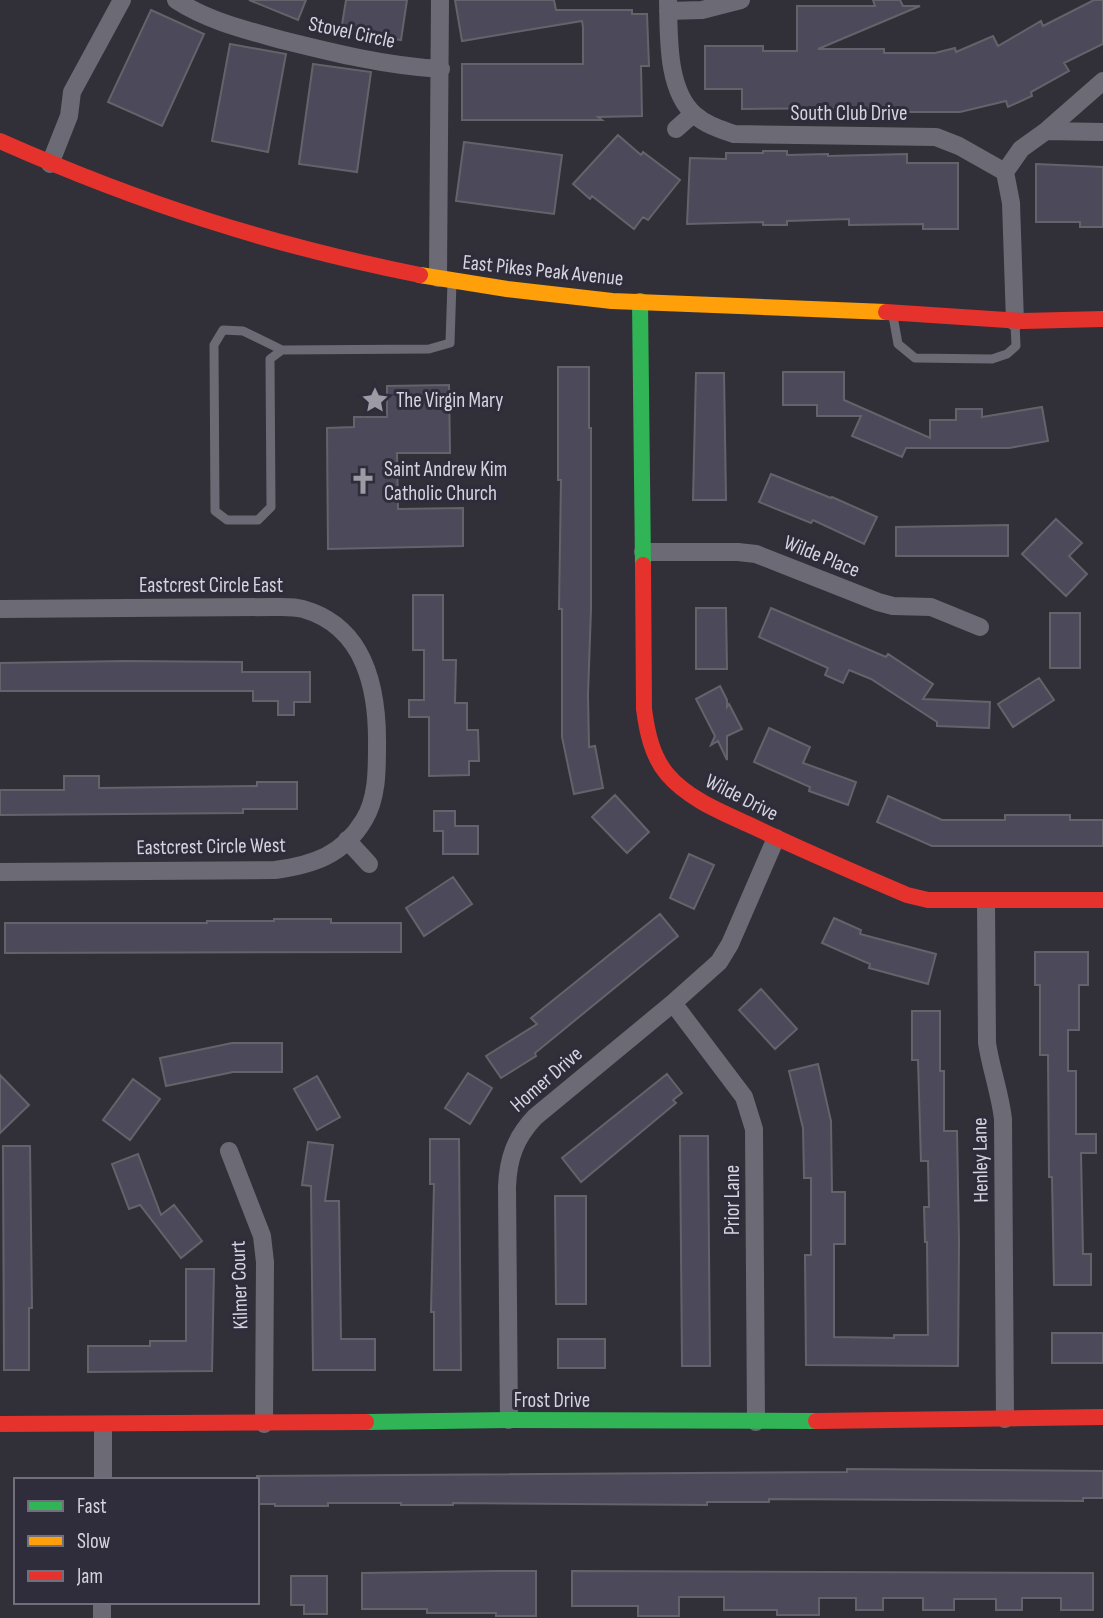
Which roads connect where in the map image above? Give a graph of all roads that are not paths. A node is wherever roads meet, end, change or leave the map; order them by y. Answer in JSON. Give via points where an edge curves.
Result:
{"nodes":[{"id":1,"x":122,"y":0,"type":"edge"},
{"id":2,"x":176,"y":0,"type":"edge"},
{"id":3,"x":440,"y":0,"type":"edge"},
{"id":4,"x":741,"y":0,"type":"edge"},
{"id":5,"x":668,"y":5,"type":"edge"},
{"id":6,"x":441,"y":69,"type":"junction"},
{"id":7,"x":1103,"y":80,"type":"edge"},
{"id":8,"x":693,"y":114,"type":"junction"},
{"id":9,"x":676,"y":129,"type":"dead end"},
{"id":10,"x":1046,"y":131,"type":"junction"},
{"id":11,"x":1103,"y":132,"type":"edge"},
{"id":12,"x":0,"y":141,"type":"edge"},
{"id":13,"x":50,"y":164,"type":"junction"},
{"id":14,"x":1004,"y":172,"type":"junction"},
{"id":15,"x":445,"y":279,"type":"junction"},
{"id":16,"x":640,"y":301,"type":"junction"},
{"id":17,"x":891,"y":311,"type":"junction"},
{"id":18,"x":1103,"y":319,"type":"edge"},
{"id":19,"x":1015,"y":322,"type":"junction"},
{"id":20,"x":282,"y":350,"type":"junction"},
{"id":21,"x":643,"y":552,"type":"junction"},
{"id":22,"x":0,"y":609,"type":"edge"},
{"id":23,"x":980,"y":627,"type":"dead end"},
{"id":24,"x":377,"y":738,"type":"joint"},
{"id":25,"x":776,"y":838,"type":"junction"},
{"id":26,"x":348,"y":840,"type":"junction"},
{"id":27,"x":369,"y":864,"type":"dead end"},
{"id":28,"x":0,"y":872,"type":"edge"},
{"id":29,"x":1103,"y":900,"type":"edge"},
{"id":30,"x":986,"y":901,"type":"junction"},
{"id":31,"x":673,"y":1003,"type":"junction"},
{"id":32,"x":229,"y":1151,"type":"dead end"},
{"id":33,"x":1103,"y":1417,"type":"edge"},
{"id":34,"x":1005,"y":1419,"type":"junction"},
{"id":35,"x":509,"y":1420,"type":"junction"},
{"id":36,"x":756,"y":1422,"type":"junction"},
{"id":37,"x":0,"y":1424,"type":"edge"},
{"id":38,"x":264,"y":1424,"type":"junction"},
{"id":39,"x":103,"y":1425,"type":"junction"},
{"id":40,"x":103,"y":1478,"type":"edge"}],
"edges":[{"from":1,"to":13,"type":"street","via":[[72,92],[69,116]]},
{"from":2,"to":6,"type":"street","name":"Stovel Circle","via":[[221,22],[328,52]]},
{"from":3,"to":6,"type":"street"},
{"from":4,"to":5,"type":"street","via":[[702,10]]},
{"from":5,"to":8,"type":"street","via":[[673,72]]},
{"from":6,"to":15,"type":"street"},
{"from":7,"to":10,"type":"street"},
{"from":8,"to":9,"type":"street"},
{"from":8,"to":14,"type":"street","name":"South Club Drive","via":[[734,134],[936,137]]},
{"from":10,"to":11,"type":"street"},
{"from":10,"to":14,"type":"street","via":[[1021,149]]},
{"from":12,"to":13,"type":"street","name":"East Pikes Peak Avenue"},
{"from":13,"to":15,"type":"street","name":"East Pikes Peak Avenue","via":[[203,222],[289,247]]},
{"from":14,"to":19,"type":"street","via":[[1011,202]]},
{"from":15,"to":16,"type":"street","name":"East Pikes Peak Avenue","via":[[583,299]]},
{"from":15,"to":20,"type":"lane","via":[[450,343],[429,349]]},
{"from":16,"to":17,"type":"street","name":"East Pikes Peak Avenue"},
{"from":16,"to":21,"type":"street","name":"Wilde Drive"},
{"from":17,"to":19,"type":"street","name":"East Pikes Peak Avenue"},
{"from":17,"to":19,"type":"lane","via":[[898,344],[915,358],[992,359],[1007,354],[1016,346]]},
{"from":18,"to":19,"type":"street","name":"East Pikes Peak Avenue"},
{"from":20,"to":20,"type":"lane","via":[[270,359],[271,507],[258,520],[227,520],[215,511],[214,345],[223,330],[243,331]]},
{"from":21,"to":23,"type":"street","name":"Wilde Place","via":[[757,554],[878,602],[931,607]]},
{"from":21,"to":25,"type":"street","name":"Wilde Drive","via":[[644,709],[655,753],[666,773],[689,794]]},
{"from":22,"to":24,"type":"street","name":"Eastcrest Circle East","via":[[302,609],[346,635],[360,653],[371,676]]},
{"from":24,"to":26,"type":"street","name":"Eastcrest Circle West","via":[[374,795],[365,819]]},
{"from":25,"to":30,"type":"street","name":"Wilde Drive","via":[[907,895]]},
{"from":25,"to":31,"type":"street","name":"Homer Drive","via":[[719,962]]},
{"from":26,"to":27,"type":"street"},
{"from":26,"to":28,"type":"street","name":"Eastcrest Circle West","via":[[322,860],[275,870]]},
{"from":29,"to":30,"type":"street","name":"Wilde Drive"},
{"from":30,"to":34,"type":"street","name":"Henley Lane","via":[[987,1043],[1003,1119]]},
{"from":31,"to":35,"type":"street","name":"Homer Drive","via":[[534,1117],[520,1132],[512,1151],[507,1188]]},
{"from":31,"to":36,"type":"street","name":"Prior Lane","via":[[744,1097],[751,1113]]},
{"from":32,"to":38,"type":"street","name":"Kilmer Court","via":[[262,1236]]},
{"from":33,"to":34,"type":"street","name":"Frost Drive"},
{"from":34,"to":36,"type":"street","name":"Frost Drive"},
{"from":35,"to":36,"type":"street","name":"Frost Drive"},
{"from":35,"to":38,"type":"street","name":"Frost Drive"},
{"from":37,"to":39,"type":"street","name":"Frost Drive"},
{"from":38,"to":39,"type":"street","name":"Frost Drive"},
{"from":39,"to":40,"type":"street"}]}
